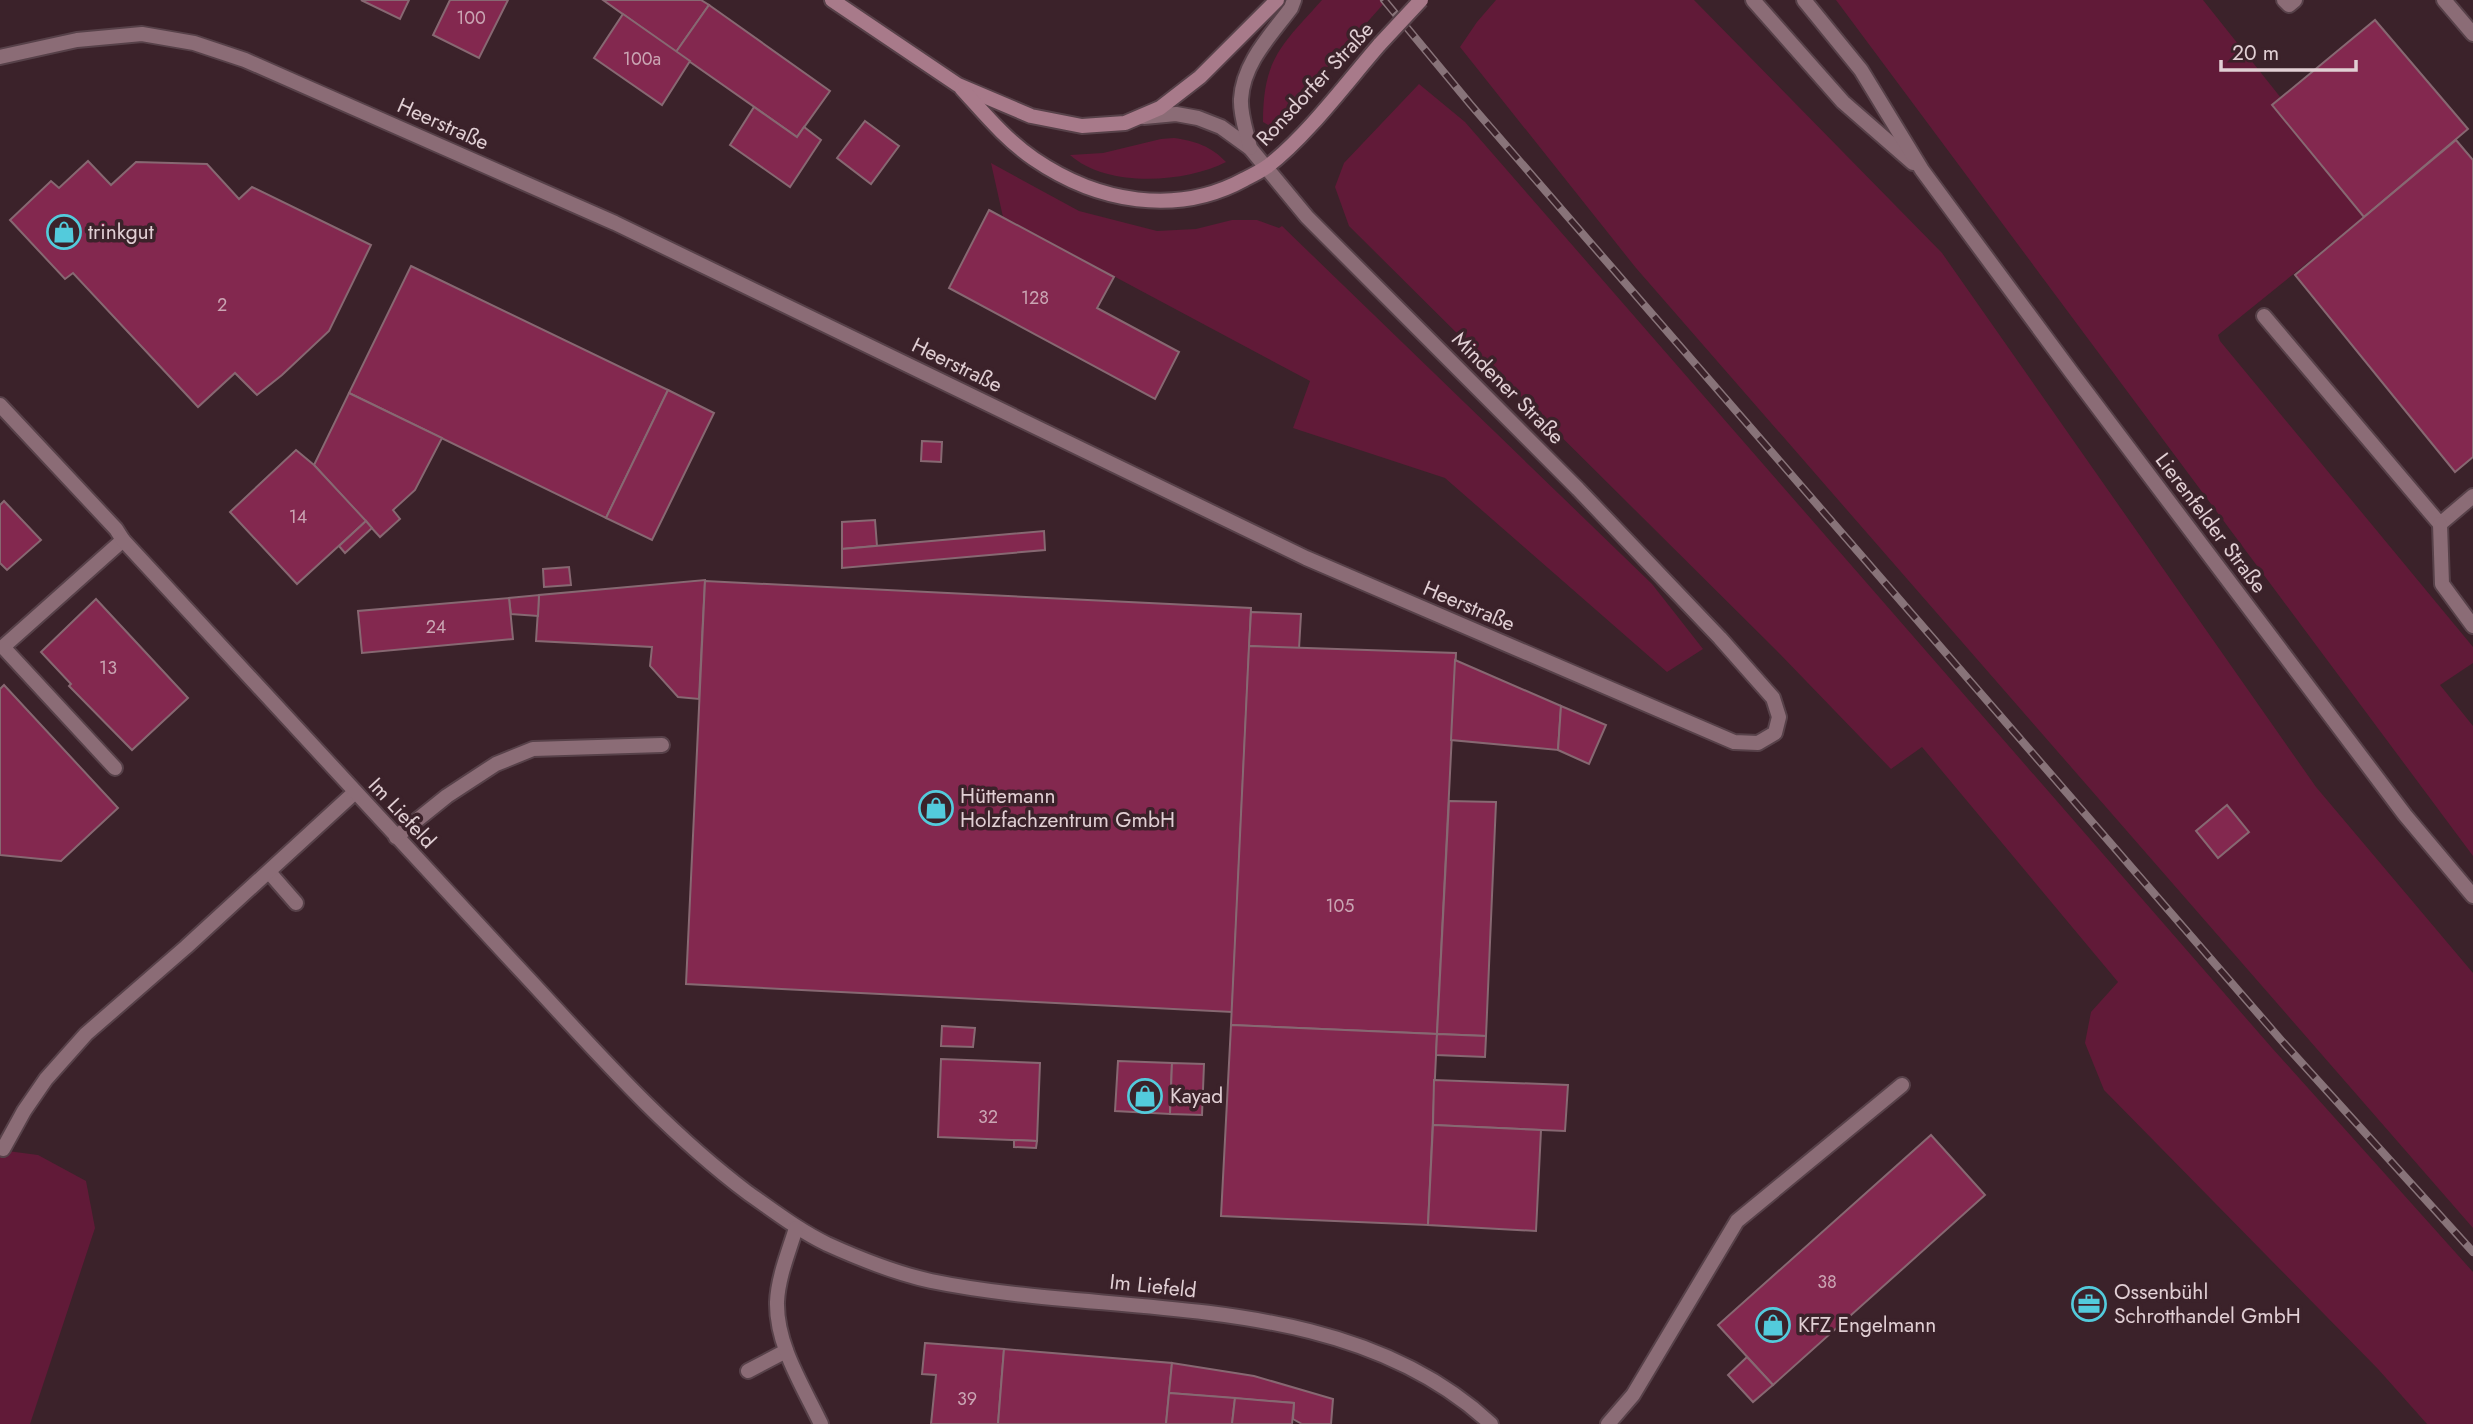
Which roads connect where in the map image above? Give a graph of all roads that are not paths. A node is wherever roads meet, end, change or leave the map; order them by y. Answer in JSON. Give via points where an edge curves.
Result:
{"nodes":[{"id":1,"x":832,"y":0,"type":"edge"},
{"id":2,"x":1277,"y":0,"type":"edge"},
{"id":3,"x":1294,"y":0,"type":"edge"},
{"id":4,"x":1421,"y":0,"type":"edge"},
{"id":5,"x":1753,"y":0,"type":"edge"},
{"id":6,"x":1804,"y":0,"type":"edge"},
{"id":7,"x":2284,"y":0,"type":"edge"},
{"id":8,"x":2295,"y":0,"type":"edge"},
{"id":9,"x":2444,"y":0,"type":"edge"},
{"id":10,"x":2473,"y":34,"type":"edge"},
{"id":11,"x":0,"y":57,"type":"edge"},
{"id":12,"x":958,"y":85,"type":"junction"},
{"id":13,"x":1144,"y":117,"type":"junction"},
{"id":14,"x":1250,"y":148,"type":"junction"},
{"id":15,"x":1268,"y":167,"type":"junction"},
{"id":16,"x":1922,"y":170,"type":"junction"},
{"id":17,"x":2264,"y":316,"type":"dead end"},
{"id":18,"x":0,"y":405,"type":"edge"},
{"id":19,"x":2473,"y":496,"type":"edge"},
{"id":20,"x":2440,"y":524,"type":"junction"},
{"id":21,"x":123,"y":540,"type":"junction"},
{"id":22,"x":2473,"y":626,"type":"edge"},
{"id":23,"x":1720,"y":638,"type":"joint"},
{"id":24,"x":662,"y":745,"type":"dead end"},
{"id":25,"x":115,"y":768,"type":"dead end"},
{"id":26,"x":354,"y":793,"type":"junction"},
{"id":27,"x":396,"y":837,"type":"junction"},
{"id":28,"x":269,"y":872,"type":"junction"},
{"id":29,"x":2473,"y":896,"type":"edge"},
{"id":30,"x":296,"y":903,"type":"dead end"},
{"id":31,"x":1902,"y":1085,"type":"dead end"},
{"id":32,"x":3,"y":1149,"type":"dead end"},
{"id":33,"x":796,"y":1228,"type":"junction"},
{"id":34,"x":786,"y":1351,"type":"junction"},
{"id":35,"x":748,"y":1371,"type":"dead end"},
{"id":36,"x":821,"y":1424,"type":"edge"},
{"id":37,"x":1491,"y":1424,"type":"edge"},
{"id":38,"x":1608,"y":1424,"type":"edge"}],
"edges":[{"from":1,"to":12,"type":"main road","name":"Mindener Straße"},
{"from":2,"to":13,"type":"main road","name":"Mindener Straße","via":[[1200,77]]},
{"from":3,"to":14,"type":"street","via":[[1244,81],[1241,101]]},
{"from":4,"to":15,"type":"main road","name":"Ronsdorfer Straße","bridge":true},
{"from":5,"to":16,"type":"street","name":"Lierenfelder Straße","via":[[1843,102]]},
{"from":6,"to":16,"type":"street","name":"Lierenfelder Straße","via":[[1861,69]]},
{"from":7,"to":8,"type":"street","via":[[2289,5]]},
{"from":9,"to":10,"type":"street"},
{"from":11,"to":23,"type":"street","name":"Heerstraße","via":[[77,40],[142,34],[194,43],[245,60],[615,223],[1306,558],[1734,742],[1758,743],[1775,733],[1779,717],[1773,698]]},
{"from":12,"to":13,"type":"main road","name":"Mindener Straße","via":[[1056,122],[1106,125]]},
{"from":12,"to":15,"type":"main road","name":"Mindener Straße","via":[[1033,158],[1074,183],[1105,193],[1149,201],[1196,199],[1225,190]]},
{"from":13,"to":14,"type":"street","name":"Mindener Straße","via":[[1176,114],[1198,118],[1221,127]]},
{"from":14,"to":15,"type":"street","name":"Mindener Straße"},
{"from":15,"to":23,"type":"street","name":"Mindener Straße","via":[[1307,216]]},
{"from":16,"to":29,"type":"street","name":"Lierenfelder Straße","via":[[2396,804]]},
{"from":17,"to":20,"type":"street"},
{"from":18,"to":21,"type":"street","name":"Im Liefeld"},
{"from":19,"to":20,"type":"street"},
{"from":20,"to":22,"type":"street","via":[[2442,584]]},
{"from":21,"to":25,"type":"street","via":[[4,647]]},
{"from":21,"to":26,"type":"street","name":"Im Liefeld"},
{"from":24,"to":27,"type":"street","via":[[533,749],[496,764]]},
{"from":26,"to":27,"type":"street","name":"Im Liefeld"},
{"from":26,"to":28,"type":"street"},
{"from":27,"to":33,"type":"street","name":"Im Liefeld","via":[[653,1112],[717,1170]]},
{"from":28,"to":30,"type":"street"},
{"from":28,"to":32,"type":"street","via":[[86,1034],[46,1079]]},
{"from":31,"to":38,"type":"street","via":[[1737,1221],[1633,1395]]},
{"from":33,"to":34,"type":"street","via":[[777,1301]]},
{"from":33,"to":37,"type":"street","name":"Im Liefeld","via":[[867,1261],[927,1280],[1006,1293],[1243,1317],[1368,1348],[1420,1372]]},
{"from":34,"to":35,"type":"street"},
{"from":34,"to":36,"type":"street"}]}
